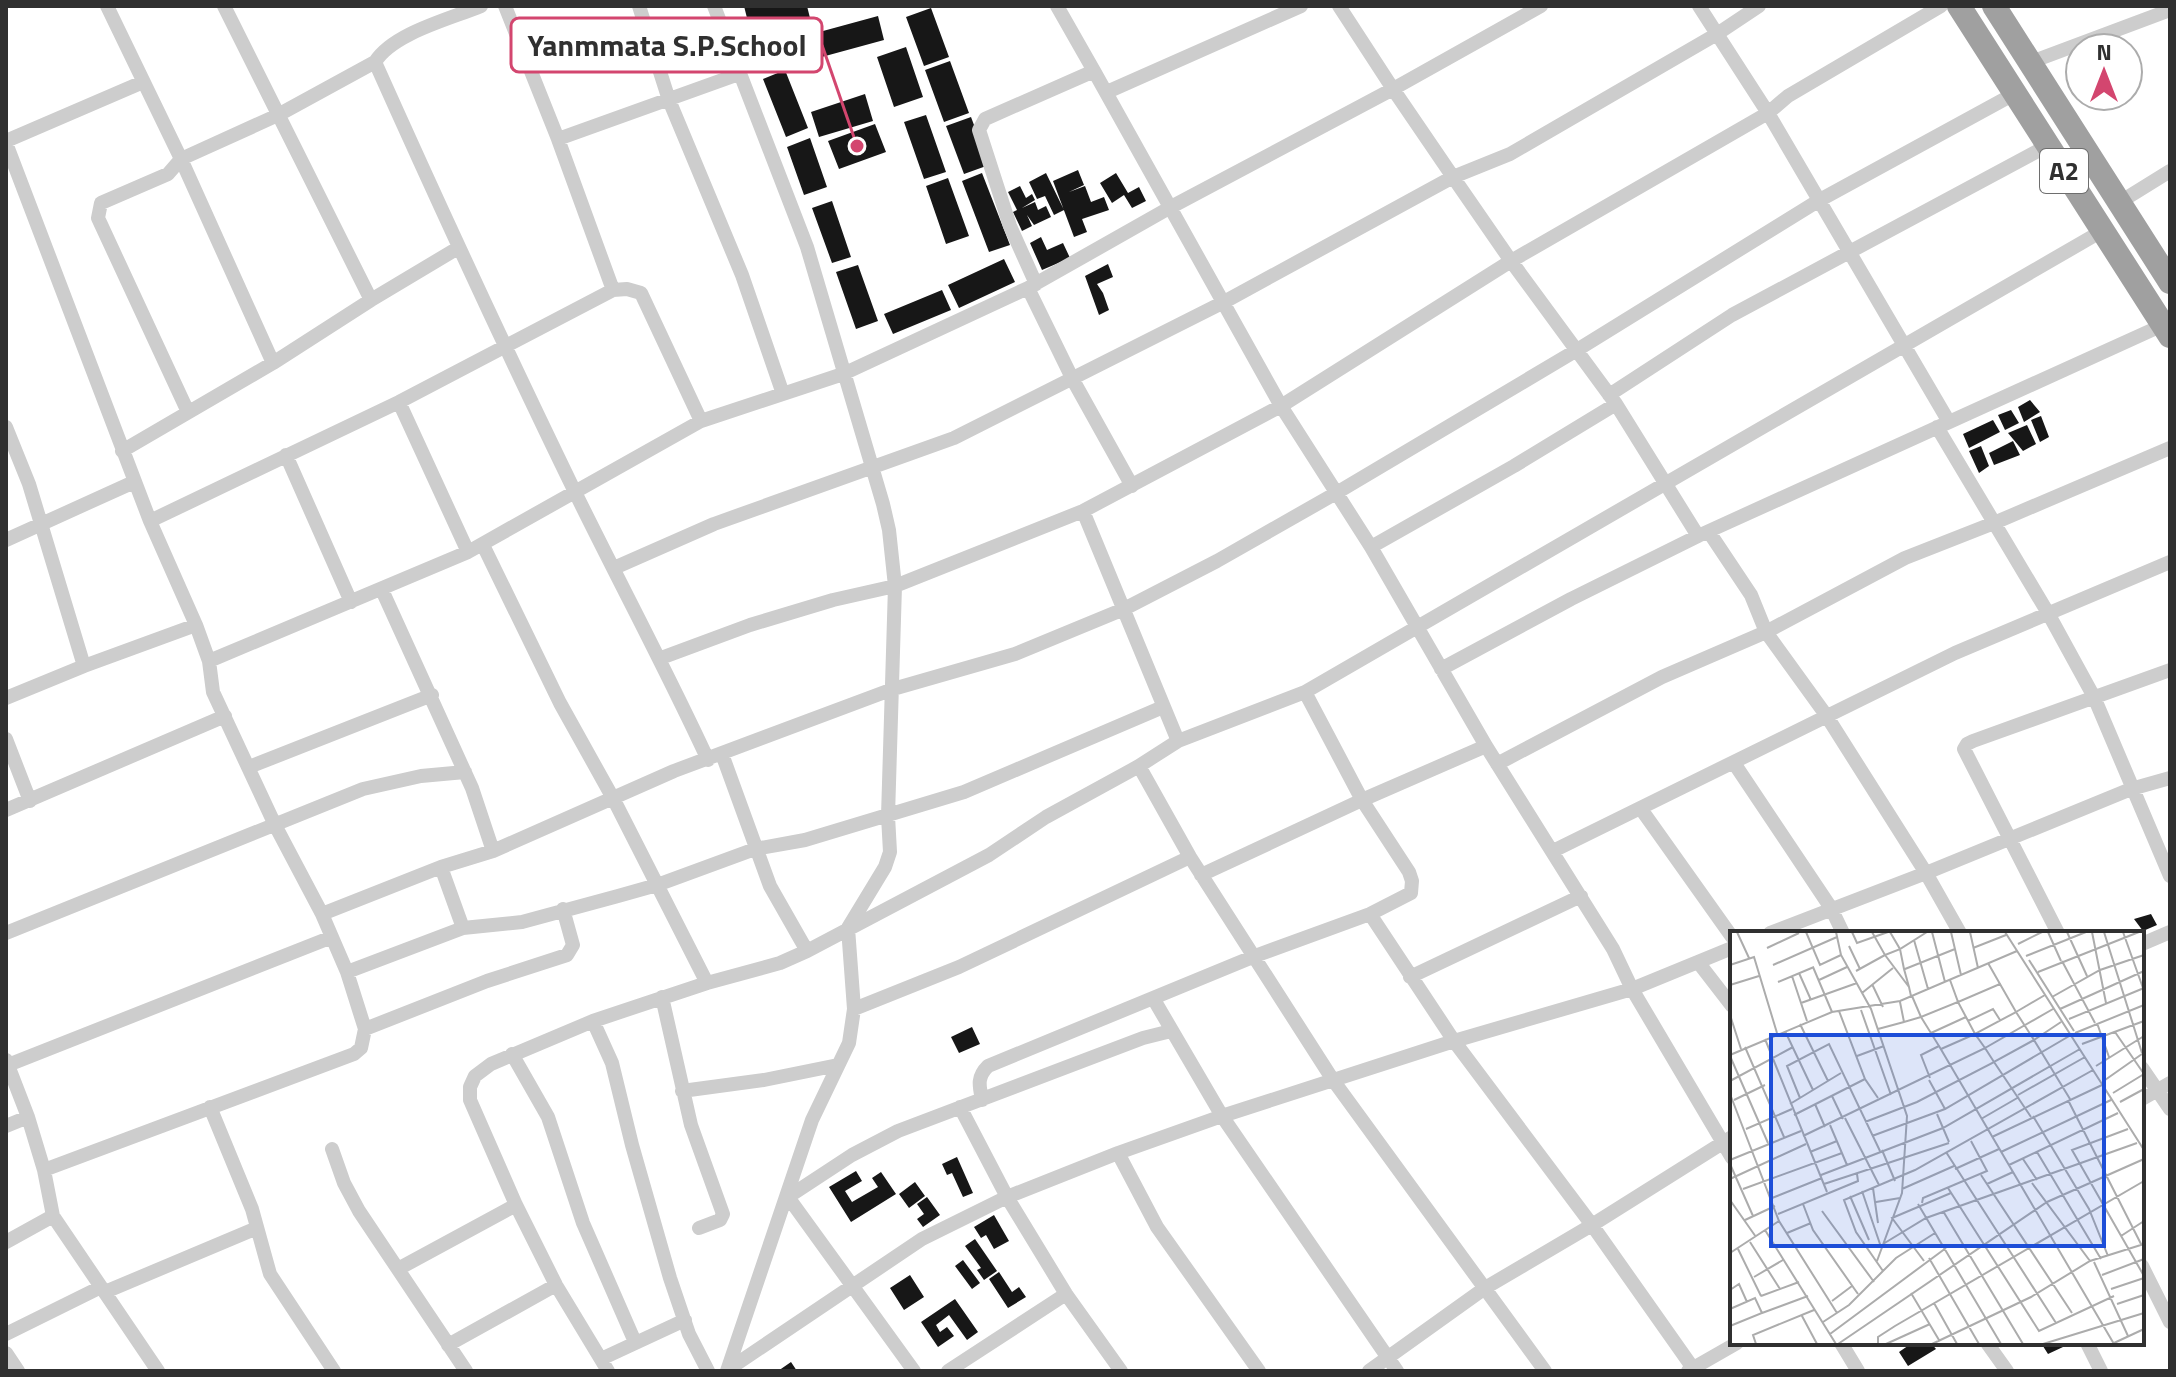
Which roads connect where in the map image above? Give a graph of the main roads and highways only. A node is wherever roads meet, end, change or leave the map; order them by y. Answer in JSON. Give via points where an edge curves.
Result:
{"nodes":[{"id":1,"x":1959,"y":6,"type":"edge"},
{"id":2,"x":1994,"y":6,"type":"edge"},
{"id":3,"x":2170,"y":282,"type":"edge"},
{"id":4,"x":2166,"y":330,"type":"edge"}],
"edges":[{"from":1,"to":4,"type":"highway","number":"A2"},
{"from":2,"to":3,"type":"highway","number":"A2"}]}
